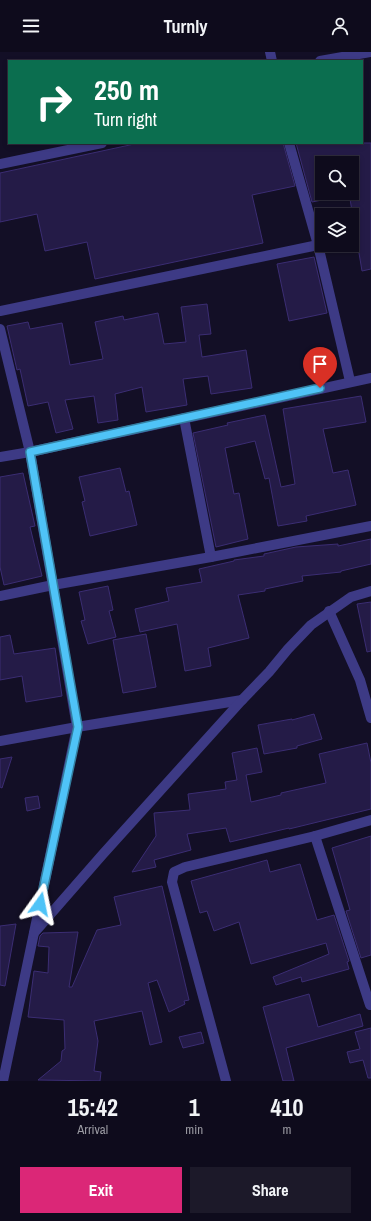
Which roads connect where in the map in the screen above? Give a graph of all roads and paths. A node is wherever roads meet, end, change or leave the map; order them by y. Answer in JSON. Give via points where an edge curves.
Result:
{"nodes":[{"id":1,"x":370,"y":52,"type":"edge"},
{"id":2,"x":326,"y":60,"type":"edge"},
{"id":3,"x":97,"y":144,"type":"edge"},
{"id":4,"x":289,"y":144,"type":"edge"},
{"id":5,"x":0,"y":164,"type":"edge"},
{"id":6,"x":315,"y":234,"type":"edge"},
{"id":7,"x":315,"y":246,"type":"edge"},
{"id":8,"x":320,"y":252,"type":"edge"},
{"id":9,"x":0,"y":311,"type":"edge"},
{"id":10,"x":0,"y":329,"type":"edge"},
{"id":11,"x":371,"y":378,"type":"edge"},
{"id":12,"x":350,"y":381,"type":"junction"},
{"id":13,"x":184,"y":418,"type":"junction"},
{"id":14,"x":30,"y":452,"type":"junction"},
{"id":15,"x":0,"y":457,"type":"edge"},
{"id":16,"x":371,"y":526,"type":"edge"},
{"id":17,"x":211,"y":557,"type":"junction"},
{"id":18,"x":53,"y":585,"type":"junction"},
{"id":19,"x":371,"y":591,"type":"edge"},
{"id":20,"x":0,"y":596,"type":"edge"},
{"id":21,"x":329,"y":611,"type":"junction"},
{"id":22,"x":242,"y":700,"type":"junction"},
{"id":23,"x":371,"y":718,"type":"edge"},
{"id":24,"x":78,"y":727,"type":"junction"},
{"id":25,"x":0,"y":741,"type":"edge"},
{"id":26,"x":371,"y":820,"type":"edge"},
{"id":27,"x":315,"y":836,"type":"junction"},
{"id":28,"x":33,"y":934,"type":"junction"},
{"id":29,"x":370,"y":1005,"type":"edge"},
{"id":30,"x":5,"y":1044,"type":"edge"},
{"id":31,"x":3,"y":1081,"type":"edge"},
{"id":32,"x":226,"y":1081,"type":"edge"}],
"edges":[{"from":1,"to":2,"type":"street"},
{"from":3,"to":5,"type":"street"},
{"from":4,"to":6,"type":"street"},
{"from":7,"to":9,"type":"street"},
{"from":8,"to":12,"type":"street"},
{"from":10,"to":14,"type":"street"},
{"from":11,"to":12,"type":"street"},
{"from":12,"to":13,"type":"street"},
{"from":13,"to":14,"type":"street"},
{"from":13,"to":17,"type":"street"},
{"from":14,"to":15,"type":"street"},
{"from":14,"to":18,"type":"street"},
{"from":16,"to":17,"type":"street"},
{"from":17,"to":18,"type":"street"},
{"from":18,"to":20,"type":"street"},
{"from":18,"to":24,"type":"street"},
{"from":19,"to":21,"type":"street","via":[[351,597]]},
{"from":21,"to":22,"type":"street","via":[[311,625]]},
{"from":21,"to":23,"type":"street","via":[[360,680]]},
{"from":22,"to":24,"type":"street"},
{"from":22,"to":28,"type":"street"},
{"from":24,"to":25,"type":"street"},
{"from":24,"to":28,"type":"street"},
{"from":26,"to":27,"type":"street"},
{"from":27,"to":29,"type":"street"},
{"from":27,"to":32,"type":"street","via":[[185,867],[174,872],[172,877]]},
{"from":28,"to":30,"type":"street"},
{"from":30,"to":31,"type":"street"}]}
